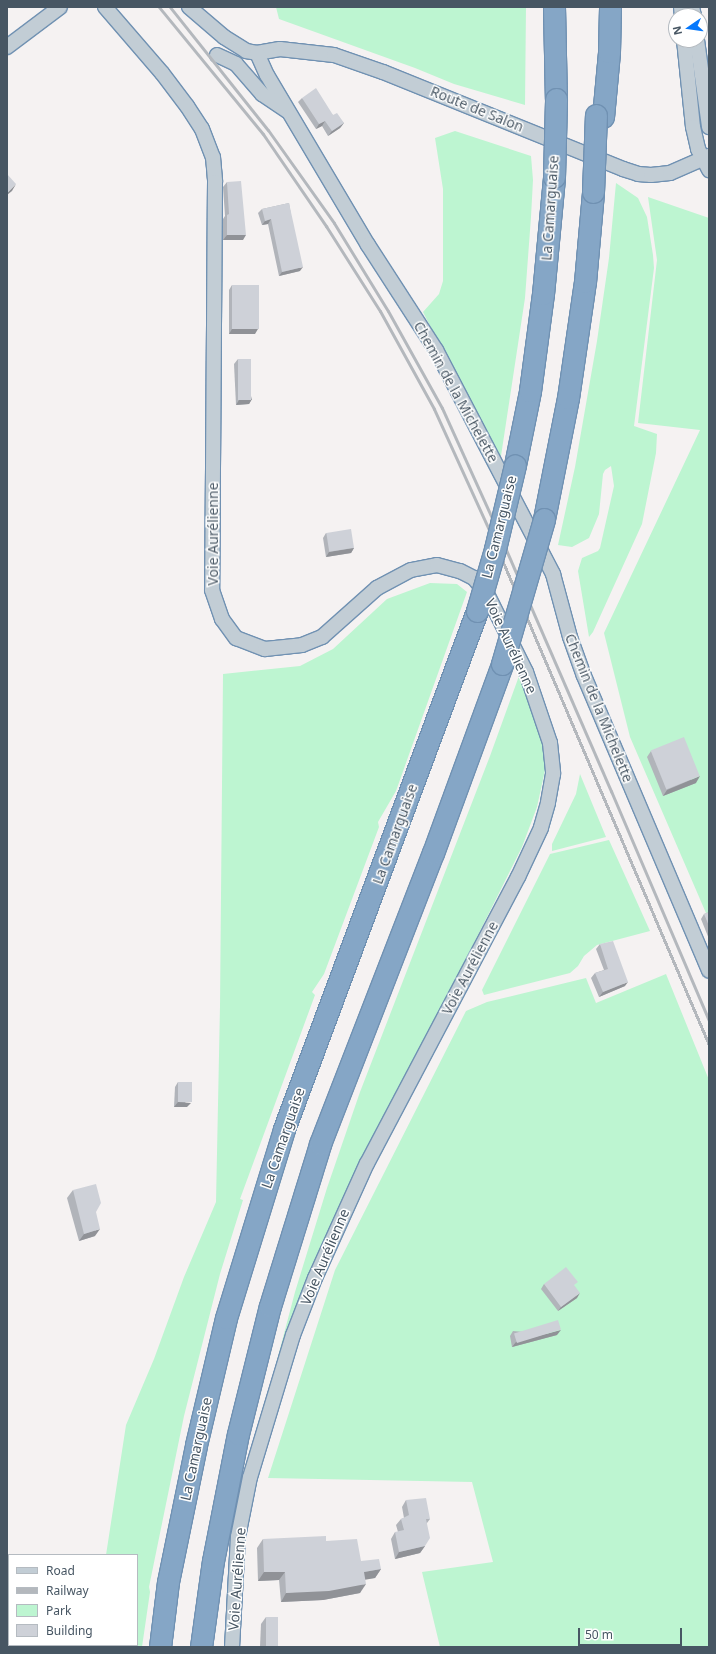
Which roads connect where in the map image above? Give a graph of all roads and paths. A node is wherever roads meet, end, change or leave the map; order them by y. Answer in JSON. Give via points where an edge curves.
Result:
{"nodes":[{"id":1,"x":60,"y":7,"type":"edge"},
{"id":2,"x":105,"y":7,"type":"edge"},
{"id":3,"x":190,"y":7,"type":"edge"},
{"id":4,"x":554,"y":7,"type":"edge"},
{"id":5,"x":595,"y":7,"type":"edge"},
{"id":6,"x":610,"y":7,"type":"edge"},
{"id":7,"x":7,"y":47,"type":"edge"},
{"id":8,"x":686,"y":48,"type":"edge"},
{"id":9,"x":697,"y":48,"type":"edge"},
{"id":10,"x":252,"y":52,"type":"junction"},
{"id":11,"x":217,"y":55,"type":"dead end"},
{"id":12,"x":696,"y":88,"type":"junction"},
{"id":13,"x":291,"y":114,"type":"junction"},
{"id":14,"x":599,"y":116,"type":"junction"},
{"id":15,"x":709,"y":127,"type":"edge"},
{"id":16,"x":707,"y":162,"type":"edge"},
{"id":17,"x":709,"y":971,"type":"edge"},
{"id":18,"x":160,"y":1647,"type":"edge"},
{"id":19,"x":201,"y":1647,"type":"edge"},
{"id":20,"x":232,"y":1647,"type":"edge"}],
"edges":[{"from":1,"to":7,"type":"street"},
{"from":2,"to":20,"type":"street","name":"Voie Aurélienne","via":[[162,73],[202,129],[213,157],[215,190],[212,590],[222,619],[236,638],[265,649],[302,645],[322,637],[377,588],[411,570],[436,565],[460,571],[474,578],[487,594],[526,672],[550,743],[553,774],[541,828],[518,877],[367,1163],[315,1278],[293,1335],[250,1477],[238,1537]]},
{"from":3,"to":10,"type":"street","via":[[224,37]]},
{"from":4,"to":18,"type":"highway","name":"La Camarguaise","bridge":true,"via":[[554,177],[543,294],[530,391],[495,549],[477,610],[284,1129],[226,1318],[196,1445],[170,1574]]},
{"from":5,"to":14,"type":"highway"},
{"from":6,"to":14,"type":"highway","via":[[609,52]]},
{"from":8,"to":12,"type":"street"},
{"from":9,"to":12,"type":"street"},
{"from":10,"to":13,"type":"street","name":"Chemin de la Michelette"},
{"from":10,"to":16,"type":"street","name":"Route de Salon","via":[[280,49],[334,56],[383,72],[638,174],[670,173]]},
{"from":11,"to":13,"type":"street","via":[[236,64],[262,94]]},
{"from":12,"to":15,"type":"street"},
{"from":12,"to":16,"type":"street","via":[[693,127],[698,149]]},
{"from":13,"to":17,"type":"street","name":"Chemin de la Michelette","via":[[368,245],[436,350],[553,574],[570,637],[584,676]]},
{"from":14,"to":19,"type":"highway","bridge":true,"via":[[585,282],[568,398],[544,519],[502,664],[433,853],[320,1144],[270,1306],[238,1434],[213,1561]]}]}
